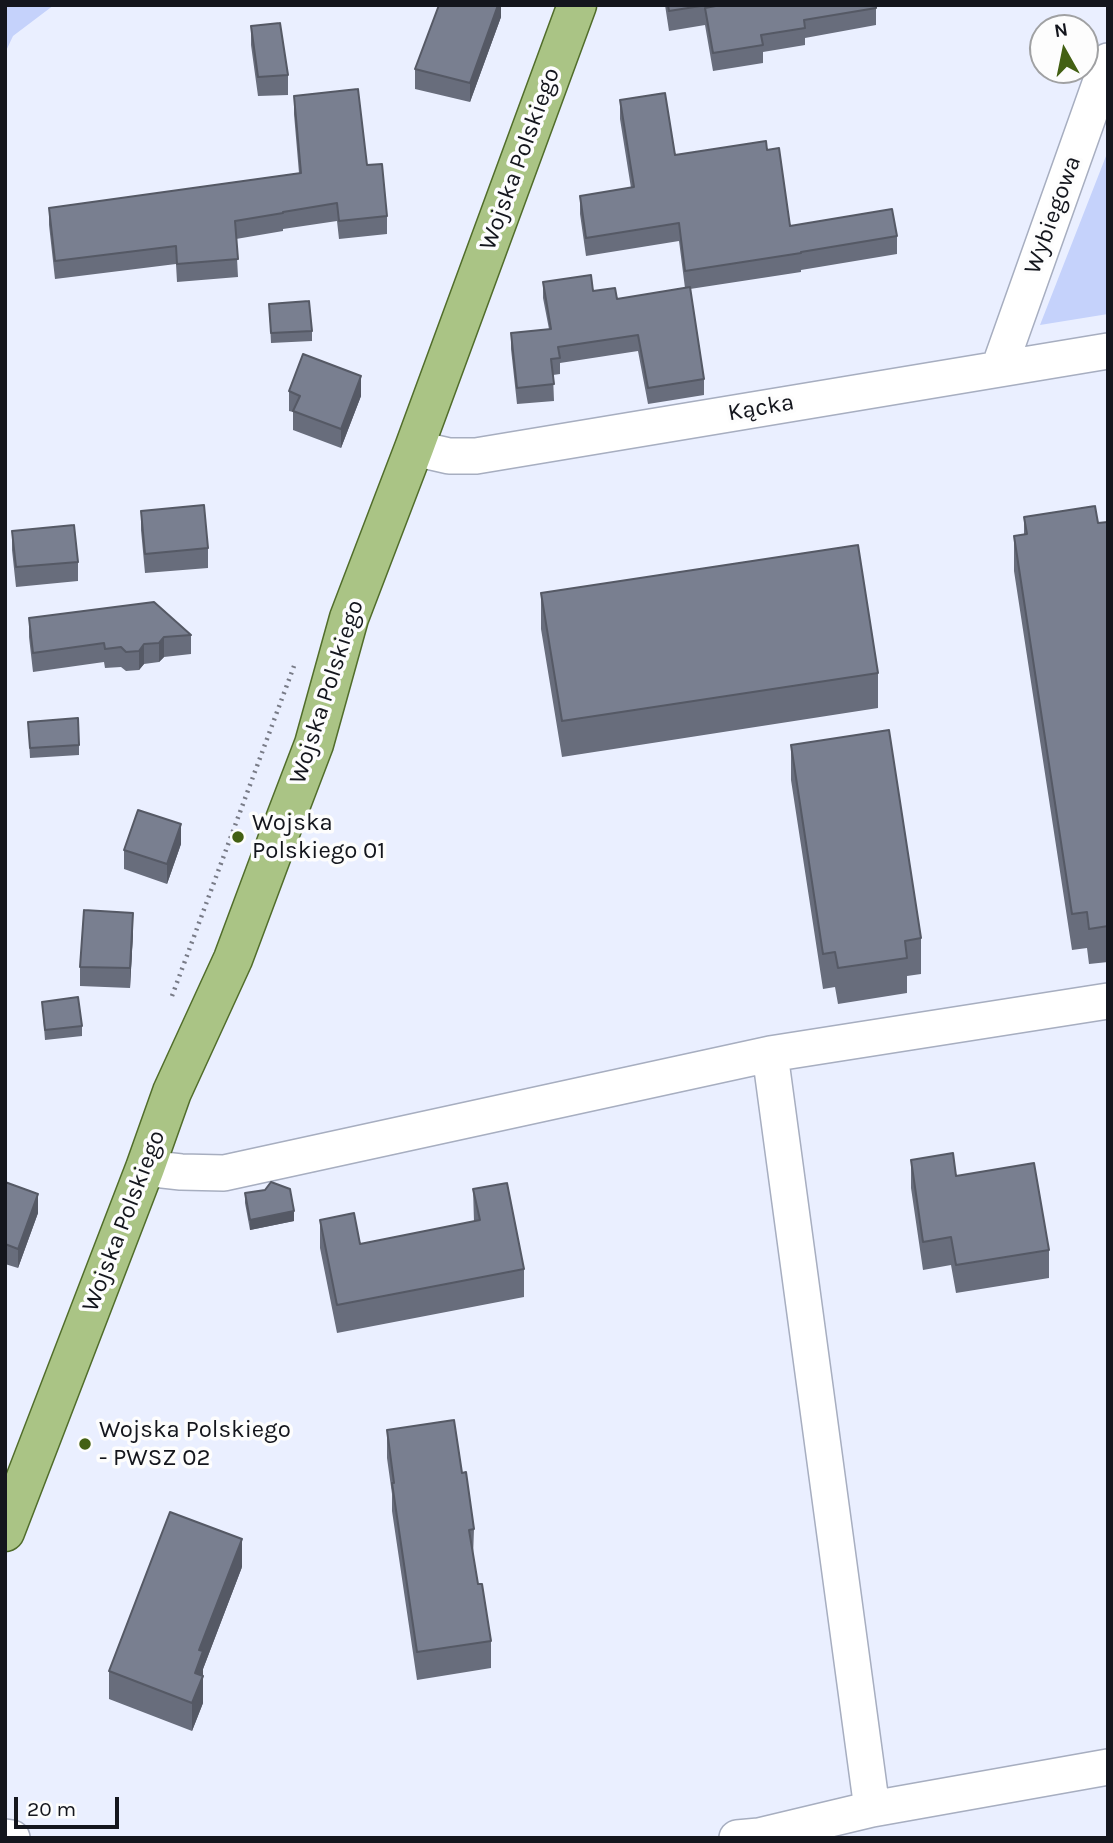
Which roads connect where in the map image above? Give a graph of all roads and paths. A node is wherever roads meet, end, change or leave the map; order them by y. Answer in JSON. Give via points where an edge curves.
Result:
{"nodes":[{"id":1,"x":577,"y":5,"type":"edge"},
{"id":2,"x":1108,"y":61,"type":"edge"},
{"id":3,"x":1098,"y":114,"type":"edge"},
{"id":4,"x":1108,"y":351,"type":"edge"},
{"id":5,"x":999,"y":368,"type":"junction"},
{"id":6,"x":414,"y":448,"type":"junction"},
{"id":7,"x":295,"y":664,"type":"dead end"},
{"id":8,"x":1108,"y":1001,"type":"edge"},
{"id":9,"x":169,"y":1003,"type":"dead end"},
{"id":10,"x":770,"y":1054,"type":"junction"},
{"id":11,"x":145,"y":1168,"type":"junction"},
{"id":12,"x":5,"y":1532,"type":"edge"},
{"id":13,"x":1108,"y":1768,"type":"edge"},
{"id":14,"x":872,"y":1809,"type":"junction"},
{"id":15,"x":5,"y":1837,"type":"edge"},
{"id":16,"x":12,"y":1838,"type":"edge"},
{"id":17,"x":737,"y":1838,"type":"edge"}],
"edges":[{"from":1,"to":6,"type":"main road","name":"Wojska Polskiego"},
{"from":2,"to":3,"type":"street","name":"Wybiegowa"},
{"from":3,"to":5,"type":"street","name":"Wybiegowa"},
{"from":4,"to":5,"type":"street","name":"Kącka"},
{"from":5,"to":6,"type":"street","name":"Kącka","via":[[476,456]]},
{"from":6,"to":11,"type":"main road","name":"Wojska Polskiego","via":[[349,618],[314,744],[233,959],[172,1092]]},
{"from":7,"to":9,"type":"path"},
{"from":8,"to":10,"type":"street"},
{"from":10,"to":11,"type":"street","via":[[224,1173]]},
{"from":10,"to":14,"type":"street"},
{"from":11,"to":12,"type":"main road","name":"Wojska Polskiego"},
{"from":13,"to":14,"type":"street"},
{"from":14,"to":17,"type":"street"},
{"from":15,"to":16,"type":"street"}]}
